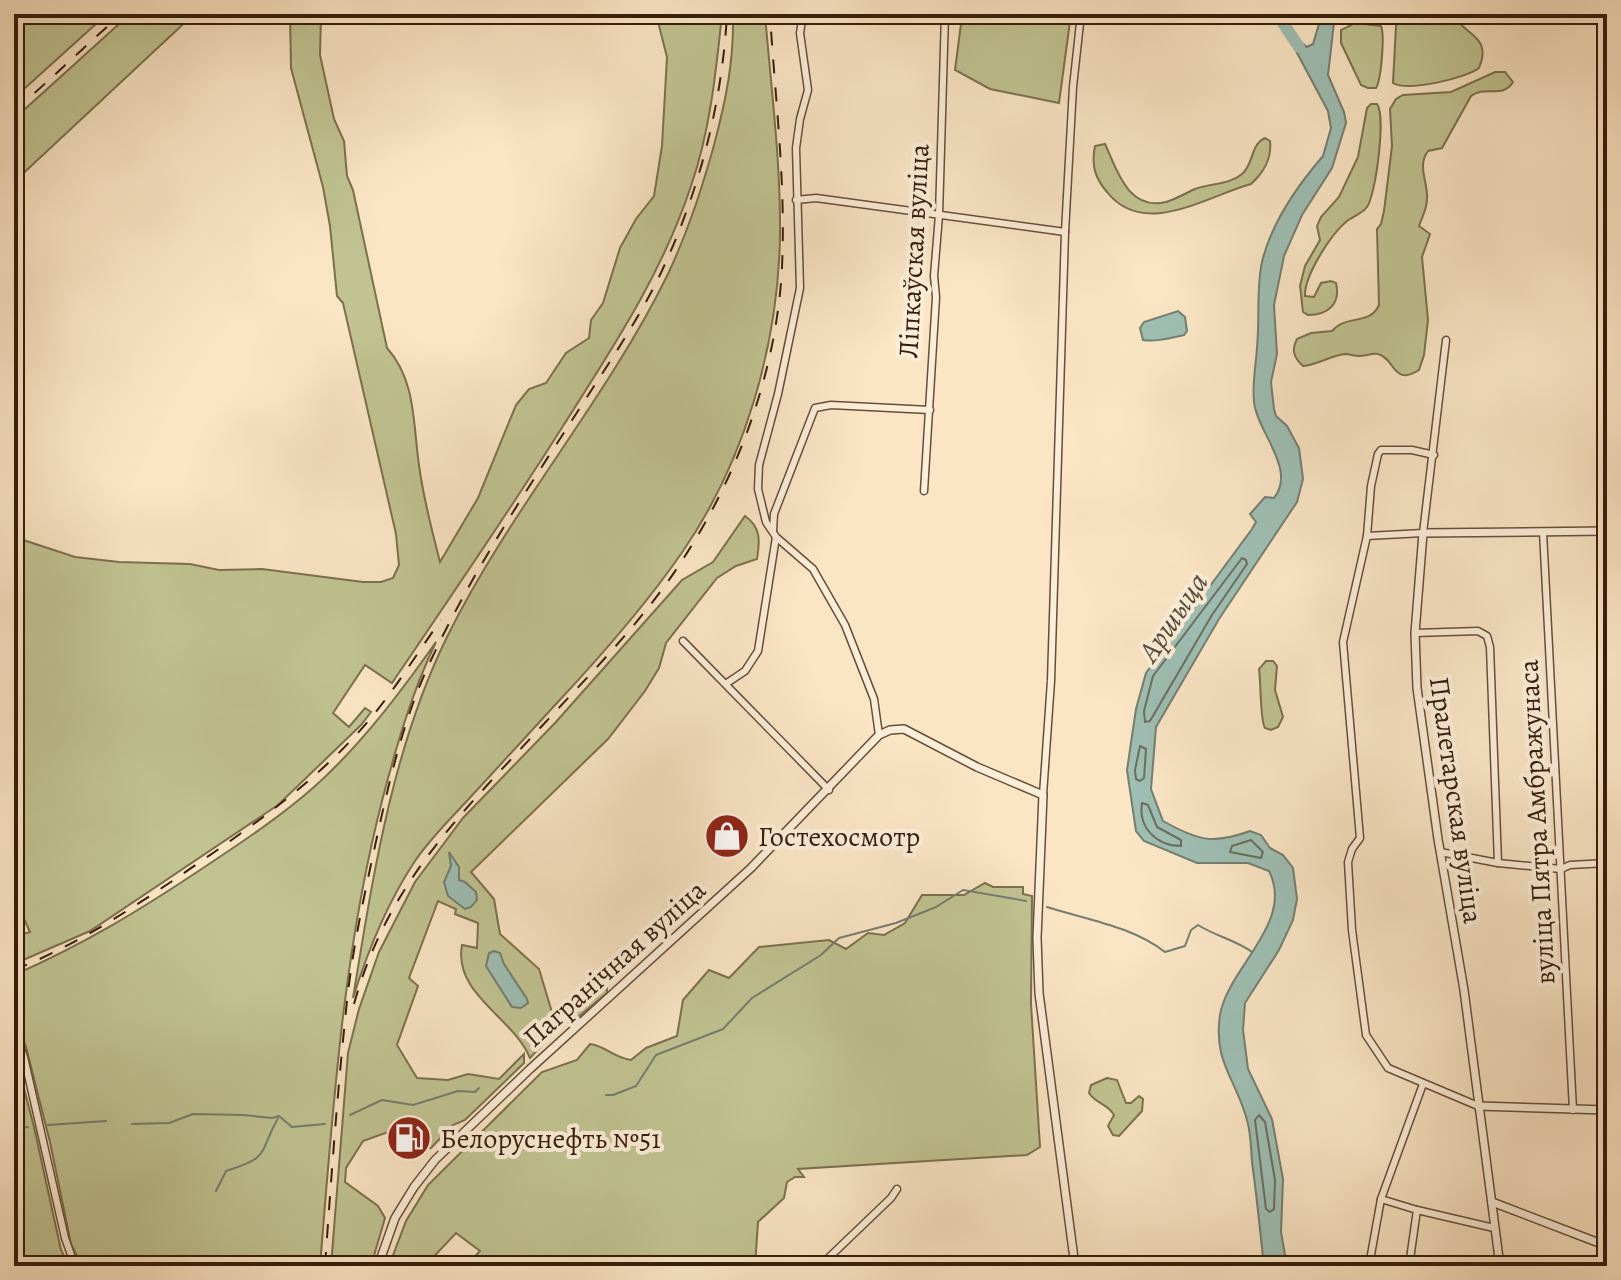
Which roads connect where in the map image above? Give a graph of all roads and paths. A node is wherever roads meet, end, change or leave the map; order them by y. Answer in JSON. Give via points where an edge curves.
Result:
{"nodes":[{"id":1,"x":803,"y":14,"type":"edge"},
{"id":2,"x":945,"y":14,"type":"edge"},
{"id":3,"x":1081,"y":14,"type":"edge"},
{"id":4,"x":796,"y":200,"type":"junction"},
{"id":5,"x":939,"y":215,"type":"junction"},
{"id":6,"x":1065,"y":232,"type":"junction"},
{"id":7,"x":1446,"y":340,"type":"dead end"},
{"id":8,"x":930,"y":410,"type":"junction"},
{"id":9,"x":1434,"y":455,"type":"junction"},
{"id":10,"x":924,"y":491,"type":"dead end"},
{"id":11,"x":1607,"y":531,"type":"edge"},
{"id":12,"x":1543,"y":532,"type":"junction"},
{"id":13,"x":1423,"y":533,"type":"junction"},
{"id":14,"x":775,"y":534,"type":"junction"},
{"id":15,"x":1367,"y":536,"type":"junction"},
{"id":16,"x":1415,"y":633,"type":"junction"},
{"id":17,"x":683,"y":641,"type":"dead end"},
{"id":18,"x":727,"y":683,"type":"junction"},
{"id":19,"x":879,"y":735,"type":"junction"},
{"id":20,"x":829,"y":790,"type":"junction"},
{"id":21,"x":1043,"y":795,"type":"junction"},
{"id":22,"x":1440,"y":852,"type":"junction"},
{"id":23,"x":1498,"y":863,"type":"junction"},
{"id":24,"x":1607,"y":863,"type":"edge"},
{"id":25,"x":1561,"y":869,"type":"junction"},
{"id":26,"x":14,"y":1030,"type":"edge"},
{"id":27,"x":1423,"y":1084,"type":"junction"},
{"id":28,"x":1478,"y":1106,"type":"junction"},
{"id":29,"x":1573,"y":1110,"type":"junction"},
{"id":30,"x":1607,"y":1110,"type":"edge"},
{"id":31,"x":897,"y":1189,"type":"dead end"},
{"id":32,"x":1381,"y":1199,"type":"junction"},
{"id":33,"x":1492,"y":1202,"type":"junction"},
{"id":34,"x":1417,"y":1210,"type":"junction"},
{"id":35,"x":1494,"y":1228,"type":"junction"},
{"id":36,"x":1607,"y":1246,"type":"edge"},
{"id":37,"x":75,"y":1266,"type":"edge"},
{"id":38,"x":378,"y":1266,"type":"edge"},
{"id":39,"x":820,"y":1266,"type":"edge"},
{"id":40,"x":1075,"y":1266,"type":"edge"},
{"id":41,"x":1369,"y":1266,"type":"edge"},
{"id":42,"x":1409,"y":1266,"type":"edge"},
{"id":43,"x":1500,"y":1266,"type":"edge"}],
"edges":[{"from":1,"to":4,"type":"street","via":[[800,33],[808,90],[796,148]]},
{"from":2,"to":5,"type":"street","name":"Ліпкаўская вуліца"},
{"from":3,"to":6,"type":"street"},
{"from":4,"to":5,"type":"street","via":[[816,198]]},
{"from":4,"to":14,"type":"street","via":[[800,288],[759,465],[760,503]]},
{"from":5,"to":6,"type":"street"},
{"from":5,"to":8,"type":"street","name":"Ліпкаўская вуліца"},
{"from":6,"to":21,"type":"street"},
{"from":7,"to":9,"type":"street","name":"Пралетарская вуліца"},
{"from":8,"to":10,"type":"street","name":"Ліпкаўская вуліца"},
{"from":8,"to":14,"type":"street","via":[[815,408],[774,514]]},
{"from":9,"to":13,"type":"street","name":"Пралетарская вуліца"},
{"from":9,"to":15,"type":"street","via":[[1381,450],[1371,486]]},
{"from":11,"to":12,"type":"street"},
{"from":12,"to":13,"type":"street"},
{"from":12,"to":25,"type":"street","name":"вуліца Пятра Амбражунаса"},
{"from":13,"to":15,"type":"street"},
{"from":13,"to":16,"type":"street","name":"Пралетарская вуліца"},
{"from":14,"to":18,"type":"street","via":[[758,651],[745,671]]},
{"from":14,"to":19,"type":"street","via":[[813,569],[845,625],[874,699]]},
{"from":15,"to":27,"type":"street","via":[[1343,642],[1360,838],[1348,862],[1352,930],[1366,1035],[1388,1068]]},
{"from":16,"to":22,"type":"street","name":"Пралетарская вуліца","via":[[1417,688]]},
{"from":16,"to":23,"type":"street","via":[[1478,631],[1487,636]]},
{"from":17,"to":18,"type":"street"},
{"from":18,"to":20,"type":"street"},
{"from":19,"to":20,"type":"street","name":"Пагранічная вуліца"},
{"from":19,"to":21,"type":"street","via":[[904,729]]},
{"from":20,"to":38,"type":"street","name":"Пагранічная вуліца","via":[[435,1160],[395,1218]]},
{"from":21,"to":40,"type":"street","via":[[1039,993]]},
{"from":22,"to":23,"type":"street"},
{"from":22,"to":28,"type":"street","name":"Пралетарская вуліца"},
{"from":23,"to":25,"type":"street"},
{"from":24,"to":25,"type":"street"},
{"from":25,"to":29,"type":"street","name":"вуліца Пятра Амбражунаса"},
{"from":26,"to":37,"type":"street"},
{"from":27,"to":28,"type":"street"},
{"from":27,"to":32,"type":"street"},
{"from":28,"to":29,"type":"street"},
{"from":28,"to":33,"type":"street","name":"Пралетарская вуліца"},
{"from":29,"to":30,"type":"street"},
{"from":31,"to":39,"type":"street"},
{"from":32,"to":34,"type":"street"},
{"from":32,"to":41,"type":"street"},
{"from":33,"to":35,"type":"street","name":"Пралетарская вуліца"},
{"from":33,"to":36,"type":"street"},
{"from":34,"to":35,"type":"street"},
{"from":34,"to":42,"type":"street"},
{"from":35,"to":43,"type":"street","name":"Пралетарская вуліца"}]}
